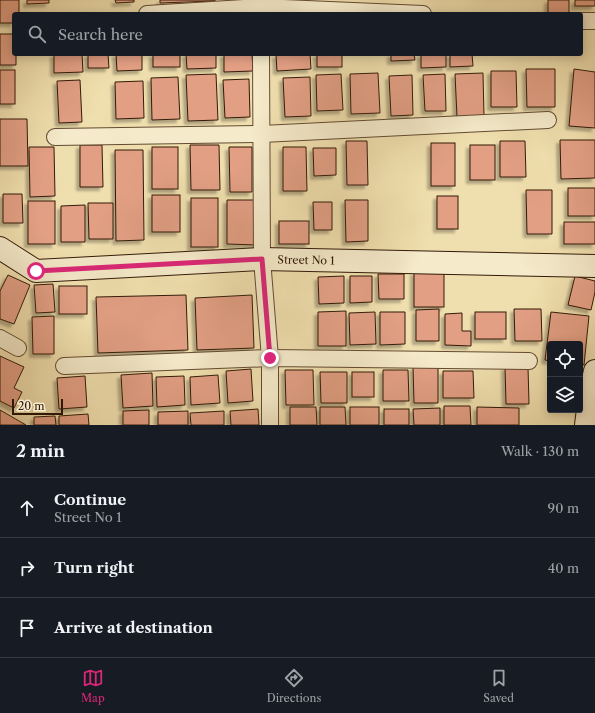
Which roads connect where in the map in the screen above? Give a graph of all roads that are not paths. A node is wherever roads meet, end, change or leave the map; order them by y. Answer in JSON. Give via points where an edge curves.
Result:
{"nodes":[{"id":1,"x":260,"y":7,"type":"edge"},
{"id":2,"x":179,"y":12,"type":"edge"},
{"id":3,"x":376,"y":12,"type":"edge"},
{"id":4,"x":583,"y":21,"type":"edge"},
{"id":5,"x":595,"y":21,"type":"edge"},
{"id":6,"x":260,"y":56,"type":"edge"},
{"id":7,"x":548,"y":120,"type":"dead end"},
{"id":8,"x":262,"y":134,"type":"junction"},
{"id":9,"x":55,"y":137,"type":"dead end"},
{"id":10,"x":0,"y":248,"type":"edge"},
{"id":11,"x":262,"y":259,"type":"junction"},
{"id":12,"x":595,"y":266,"type":"edge"},
{"id":13,"x":0,"y":338,"type":"edge"},
{"id":14,"x":18,"y":348,"type":"dead end"},
{"id":15,"x":270,"y":358,"type":"junction"},
{"id":16,"x":529,"y":361,"type":"dead end"},
{"id":17,"x":64,"y":366,"type":"dead end"},
{"id":18,"x":595,"y":371,"type":"edge"},
{"id":19,"x":593,"y":393,"type":"edge"},
{"id":20,"x":270,"y":425,"type":"edge"},
{"id":21,"x":586,"y":425,"type":"edge"}],
"edges":[{"from":1,"to":2,"type":"street"},
{"from":1,"to":3,"type":"street"},
{"from":4,"to":5,"type":"street"},
{"from":6,"to":8,"type":"street"},
{"from":7,"to":8,"type":"street"},
{"from":8,"to":9,"type":"street"},
{"from":8,"to":11,"type":"street"},
{"from":10,"to":11,"type":"street","name":"Street No 1","via":[[36,271]]},
{"from":11,"to":12,"type":"street","name":"Street No 1"},
{"from":11,"to":15,"type":"street"},
{"from":13,"to":14,"type":"street"},
{"from":15,"to":16,"type":"street"},
{"from":15,"to":17,"type":"street"},
{"from":15,"to":20,"type":"street"},
{"from":18,"to":19,"type":"street"},
{"from":19,"to":21,"type":"street"}]}
